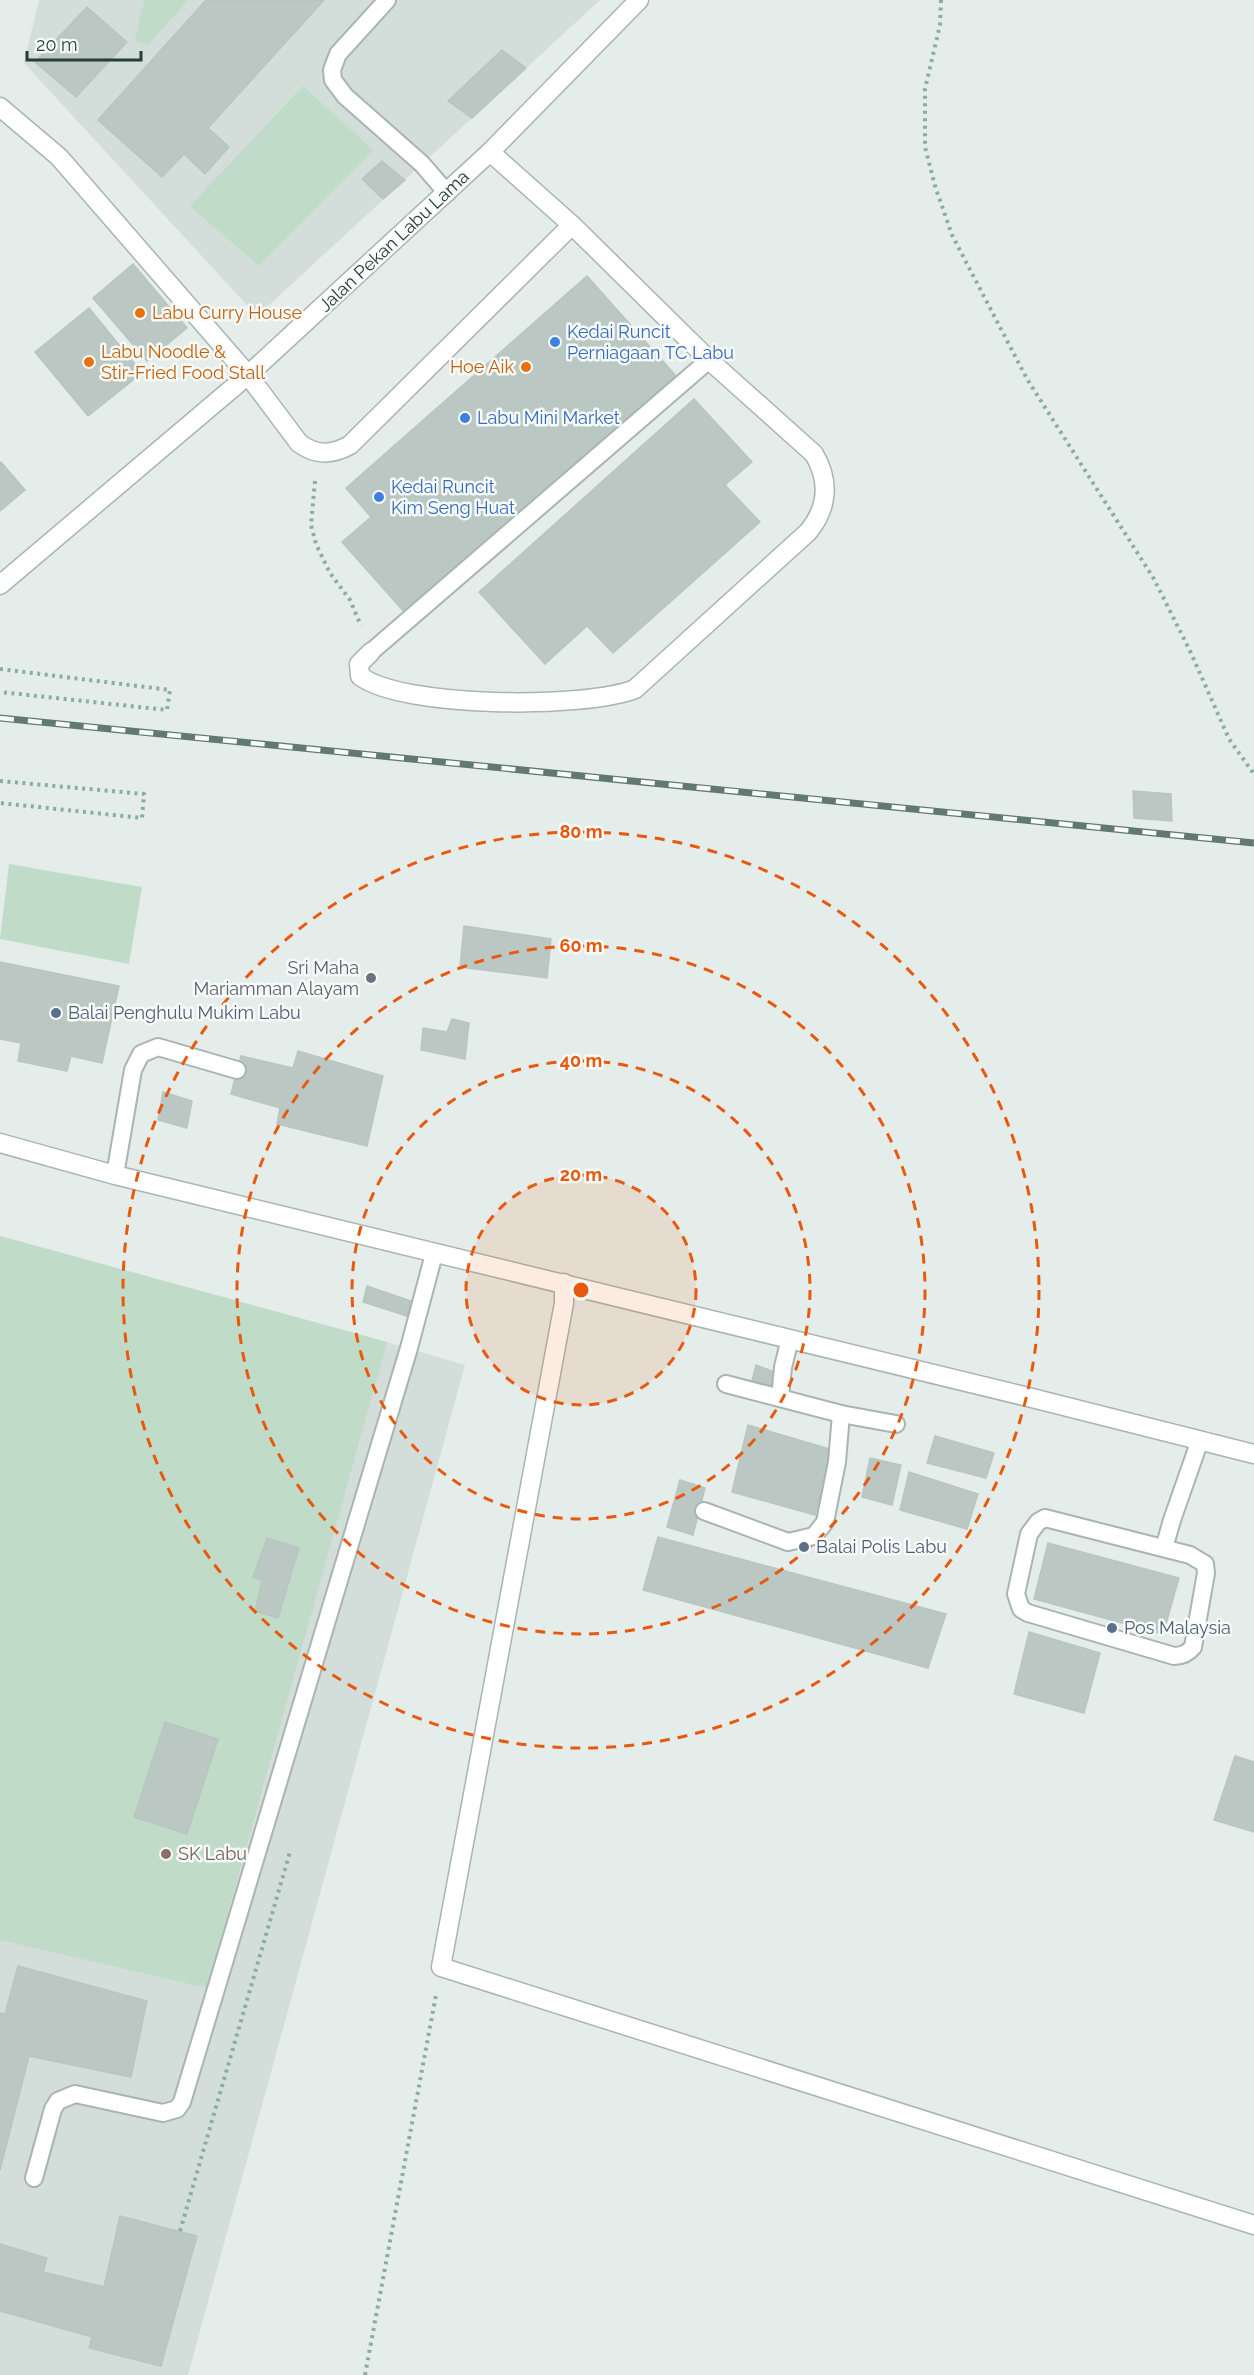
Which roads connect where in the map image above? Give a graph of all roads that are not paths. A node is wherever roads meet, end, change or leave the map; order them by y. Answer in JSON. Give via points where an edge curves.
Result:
{"nodes":[{"id":1,"x":387,"y":0,"type":"edge"},
{"id":2,"x":639,"y":0,"type":"edge"},
{"id":3,"x":0,"y":107,"type":"edge"},
{"id":4,"x":490,"y":152,"type":"junction"},
{"id":5,"x":447,"y":193,"type":"junction"},
{"id":6,"x":572,"y":225,"type":"junction"},
{"id":7,"x":709,"y":360,"type":"junction"},
{"id":8,"x":248,"y":375,"type":"junction"},
{"id":9,"x":0,"y":585,"type":"edge"},
{"id":10,"x":371,"y":652,"type":"joint"},
{"id":11,"x":237,"y":1070,"type":"dead end"},
{"id":12,"x":0,"y":1143,"type":"edge"},
{"id":13,"x":115,"y":1175,"type":"junction"},
{"id":14,"x":434,"y":1254,"type":"junction"},
{"id":15,"x":564,"y":1283,"type":"junction"},
{"id":16,"x":790,"y":1339,"type":"junction"},
{"id":17,"x":726,"y":1384,"type":"dead end"},
{"id":18,"x":780,"y":1398,"type":"junction"},
{"id":19,"x":841,"y":1414,"type":"junction"},
{"id":20,"x":896,"y":1424,"type":"dead end"},
{"id":21,"x":1200,"y":1440,"type":"junction"},
{"id":22,"x":1254,"y":1454,"type":"edge"},
{"id":23,"x":704,"y":1511,"type":"dead end"},
{"id":24,"x":1164,"y":1548,"type":"junction"},
{"id":25,"x":34,"y":2178,"type":"dead end"},
{"id":26,"x":1254,"y":2225,"type":"edge"}],
"edges":[{"from":1,"to":5,"type":"lane","via":[[338,54],[333,80]]},
{"from":2,"to":4,"type":"street","name":"Jalan Pekan Labu Lama"},
{"from":3,"to":8,"type":"street","via":[[59,157]]},
{"from":4,"to":5,"type":"street","name":"Jalan Pekan Labu Lama"},
{"from":4,"to":6,"type":"street"},
{"from":5,"to":8,"type":"street","name":"Jalan Pekan Labu Lama"},
{"from":6,"to":7,"type":"street"},
{"from":6,"to":8,"type":"street","via":[[350,445],[340,450],[318,453],[307,449]]},
{"from":7,"to":10,"type":"lane"},
{"from":7,"to":10,"type":"street","via":[[814,454],[822,467],[825,499],[808,532],[635,689],[613,696],[566,700],[463,702],[392,691],[369,683],[358,670]]},
{"from":8,"to":9,"type":"street","name":"Jalan Pekan Labu Lama"},
{"from":11,"to":13,"type":"lane","via":[[158,1047],[141,1054],[133,1070]]},
{"from":12,"to":13,"type":"street"},
{"from":13,"to":14,"type":"street"},
{"from":14,"to":15,"type":"street"},
{"from":14,"to":25,"type":"lane","via":[[182,2102],[177,2109],[163,2113],[75,2094],[58,2101]]},
{"from":15,"to":16,"type":"street"},
{"from":15,"to":26,"type":"street","via":[[562,1315],[441,1967]]},
{"from":16,"to":18,"type":"lane"},
{"from":16,"to":21,"type":"street"},
{"from":17,"to":18,"type":"lane"},
{"from":18,"to":19,"type":"lane"},
{"from":19,"to":20,"type":"lane"},
{"from":19,"to":23,"type":"lane","via":[[837,1462],[825,1522],[814,1536],[788,1542]]},
{"from":21,"to":22,"type":"street"},
{"from":21,"to":24,"type":"lane"},
{"from":24,"to":24,"type":"lane","via":[[1205,1564],[1193,1647],[1182,1656],[1028,1613],[1017,1602],[1029,1534],[1045,1518]]}]}
